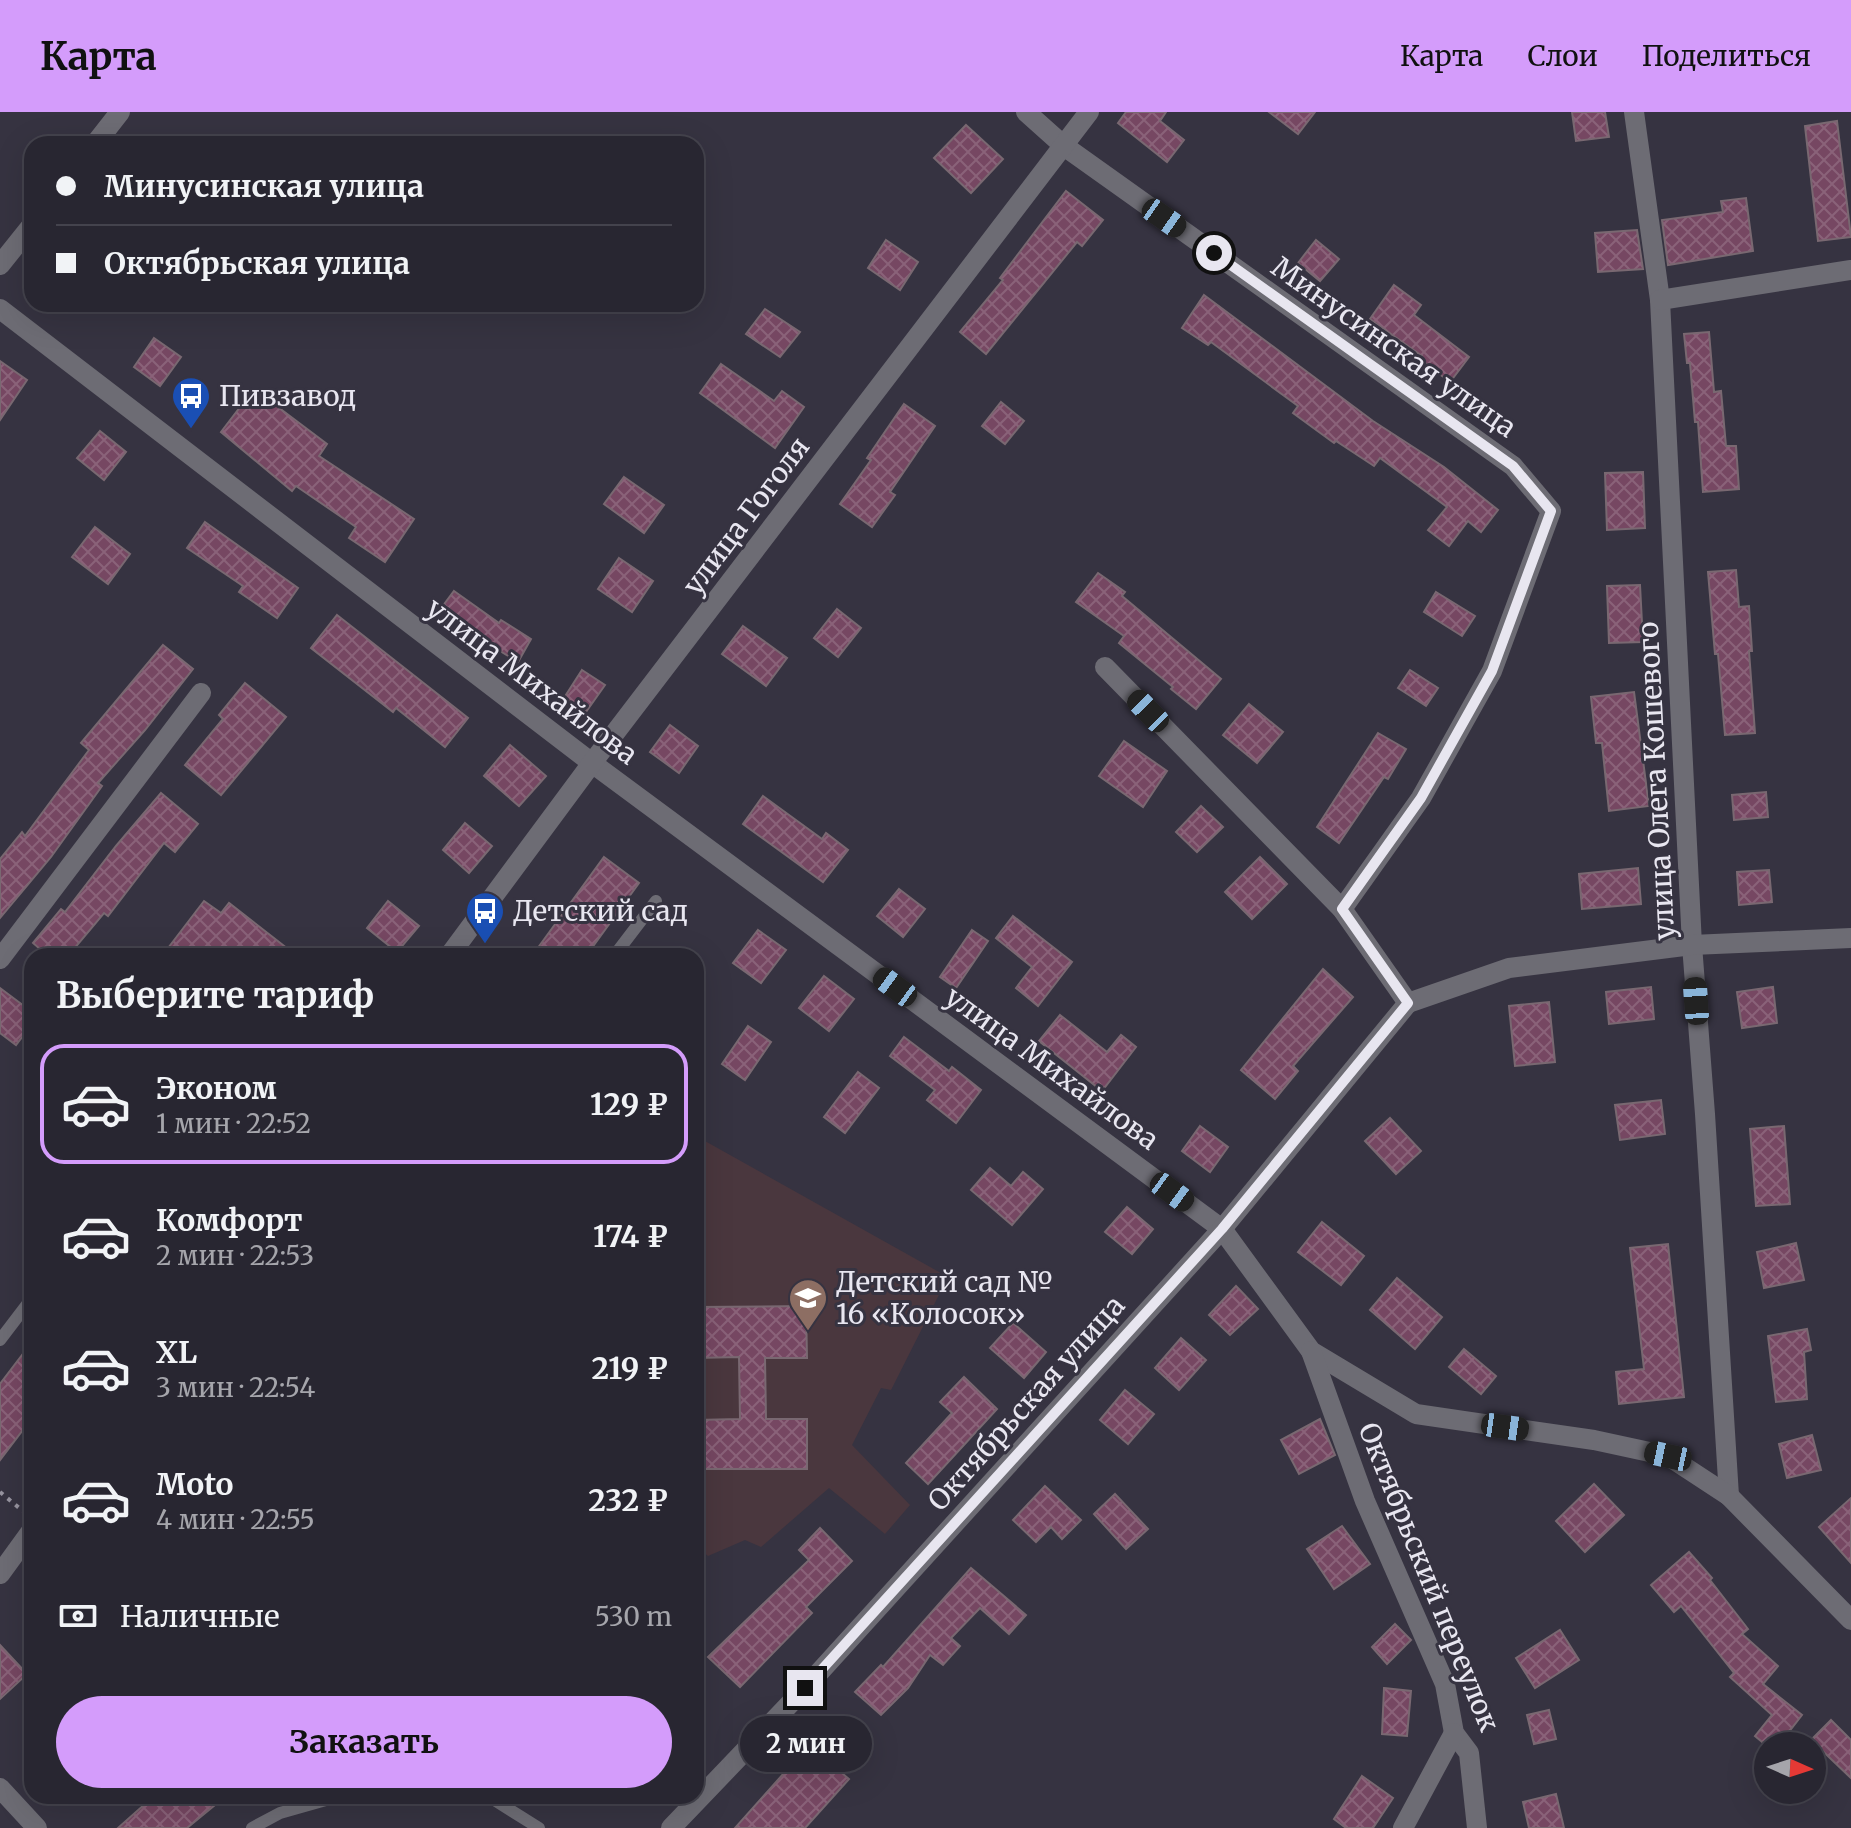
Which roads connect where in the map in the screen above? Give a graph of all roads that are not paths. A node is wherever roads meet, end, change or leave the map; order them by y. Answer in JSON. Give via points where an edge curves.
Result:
{"nodes":[{"id":1,"x":120,"y":112,"type":"edge"},
{"id":2,"x":1026,"y":112,"type":"edge"},
{"id":3,"x":1089,"y":112,"type":"edge"},
{"id":4,"x":1634,"y":112,"type":"edge"},
{"id":5,"x":101,"y":136,"type":"edge"},
{"id":6,"x":1064,"y":146,"type":"junction"},
{"id":7,"x":24,"y":235,"type":"edge"},
{"id":8,"x":0,"y":265,"type":"edge"},
{"id":9,"x":1851,"y":270,"type":"edge"},
{"id":10,"x":1660,"y":300,"type":"junction"},
{"id":11,"x":0,"y":309,"type":"edge"},
{"id":12,"x":1105,"y":667,"type":"dead end"},
{"id":13,"x":201,"y":693,"type":"dead end"},
{"id":14,"x":592,"y":763,"type":"junction"},
{"id":15,"x":656,"y":901,"type":"dead end"},
{"id":16,"x":1342,"y":909,"type":"junction"},
{"id":17,"x":1851,"y":938,"type":"edge"},
{"id":18,"x":1692,"y":945,"type":"junction"},
{"id":19,"x":455,"y":948,"type":"edge"},
{"id":20,"x":620,"y":948,"type":"edge"},
{"id":21,"x":0,"y":959,"type":"edge"},
{"id":22,"x":1408,"y":1003,"type":"junction"},
{"id":23,"x":1222,"y":1229,"type":"junction"},
{"id":24,"x":24,"y":1308,"type":"edge"},
{"id":25,"x":0,"y":1340,"type":"edge"},
{"id":26,"x":1311,"y":1351,"type":"junction"},
{"id":27,"x":1729,"y":1496,"type":"junction"},
{"id":28,"x":24,"y":1541,"type":"edge"},
{"id":29,"x":0,"y":1574,"type":"edge"},
{"id":30,"x":1851,"y":1620,"type":"edge"},
{"id":31,"x":1454,"y":1733,"type":"junction"},
{"id":32,"x":0,"y":1788,"type":"edge"},
{"id":33,"x":704,"y":1794,"type":"edge"},
{"id":34,"x":312,"y":1804,"type":"edge"},
{"id":35,"x":501,"y":1804,"type":"edge"},
{"id":36,"x":694,"y":1804,"type":"edge"},
{"id":37,"x":37,"y":1828,"type":"edge"},
{"id":38,"x":252,"y":1828,"type":"edge"},
{"id":39,"x":539,"y":1828,"type":"edge"},
{"id":40,"x":671,"y":1828,"type":"edge"},
{"id":41,"x":1403,"y":1828,"type":"edge"},
{"id":42,"x":1477,"y":1828,"type":"edge"}],
"edges":[{"from":1,"to":5,"type":"street"},
{"from":2,"to":6,"type":"street","name":"Минусинская улица"},
{"from":3,"to":6,"type":"street","name":"улица Гоголя"},
{"from":4,"to":10,"type":"street","name":"улица Олега Кошевого"},
{"from":6,"to":14,"type":"street","name":"улица Гоголя"},
{"from":6,"to":16,"type":"street","name":"Минусинская улица","via":[[1513,466],[1551,511],[1492,671],[1421,798]]},
{"from":7,"to":8,"type":"street"},
{"from":9,"to":10,"type":"street"},
{"from":10,"to":18,"type":"street","name":"улица Олега Кошевого"},
{"from":11,"to":14,"type":"street","name":"улица Михайлова"},
{"from":12,"to":16,"type":"street"},
{"from":13,"to":21,"type":"street"},
{"from":14,"to":19,"type":"street","name":"улица Гоголя"},
{"from":14,"to":23,"type":"street","name":"улица Михайлова"},
{"from":15,"to":20,"type":"lane"},
{"from":16,"to":22,"type":"street"},
{"from":17,"to":18,"type":"street"},
{"from":18,"to":22,"type":"street","via":[[1509,968]]},
{"from":18,"to":27,"type":"street","name":"улица Олега Кошевого"},
{"from":22,"to":23,"type":"street","name":"Октябрьская улица"},
{"from":23,"to":26,"type":"street","name":"улица Михайлова"},
{"from":23,"to":33,"type":"street","name":"Октябрьская улица"},
{"from":24,"to":25,"type":"lane"},
{"from":26,"to":27,"type":"street","name":"улица Михайлова","via":[[1416,1414],[1668,1456]]},
{"from":26,"to":31,"type":"street","name":"Октябрьский переулок","via":[[1365,1501],[1445,1684]]},
{"from":27,"to":30,"type":"street","name":"улица Михайлова"},
{"from":28,"to":29,"type":"street"},
{"from":31,"to":41,"type":"street"},
{"from":31,"to":42,"type":"street","name":"Октябрьский переулок","via":[[1469,1753]]},
{"from":32,"to":37,"type":"street"},
{"from":34,"to":38,"type":"lane"},
{"from":35,"to":39,"type":"lane"},
{"from":36,"to":40,"type":"street","name":"Октябрьская улица"}]}
